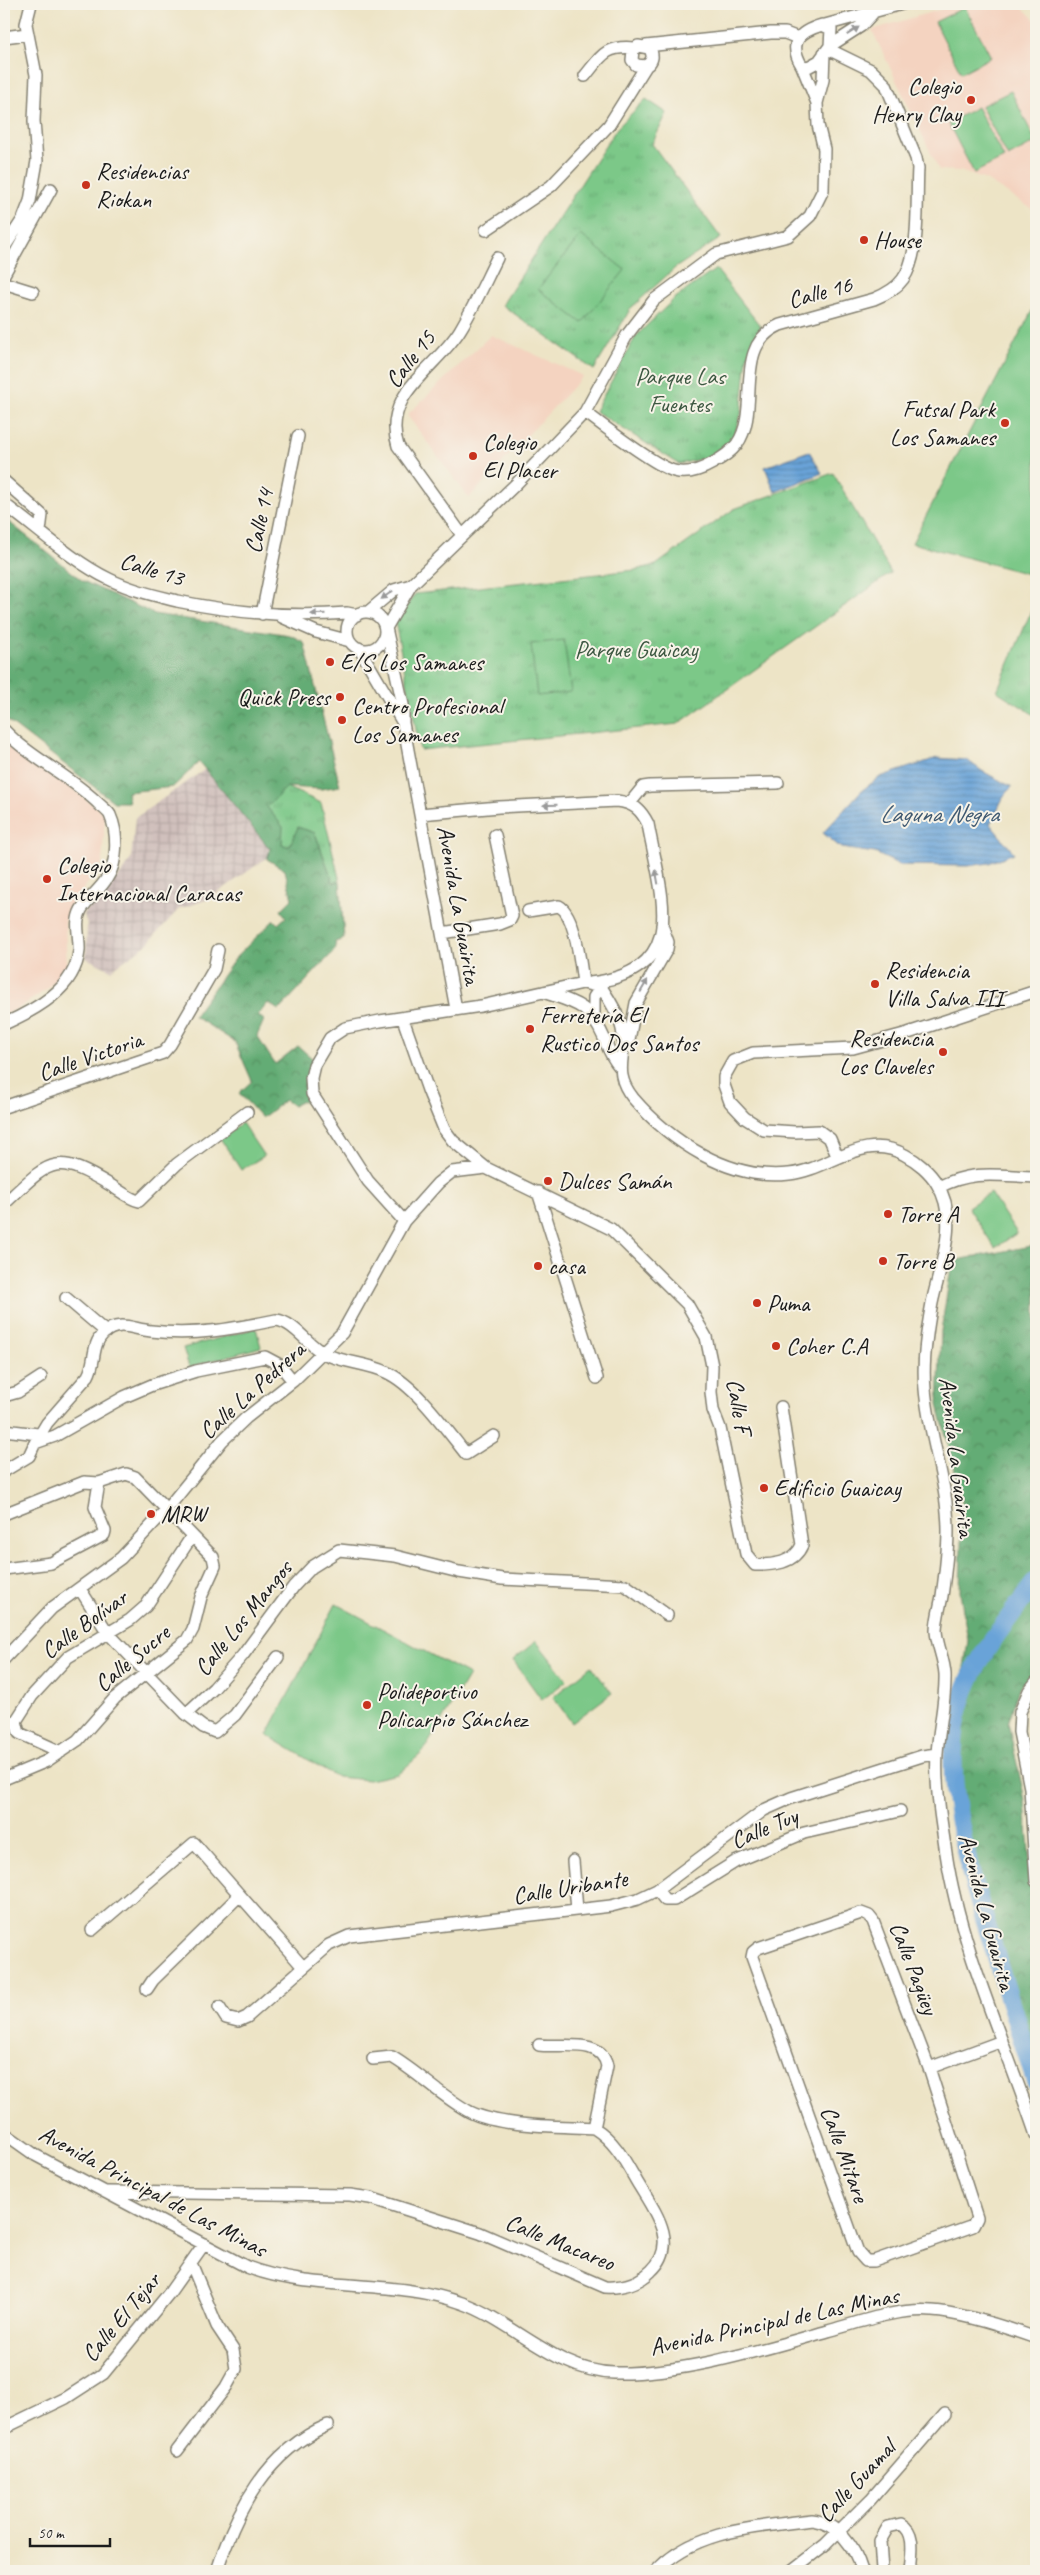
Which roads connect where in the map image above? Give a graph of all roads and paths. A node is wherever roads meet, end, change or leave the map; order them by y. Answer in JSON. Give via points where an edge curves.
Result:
{"nodes":[{"id":1,"x":31,"y":4,"type":"edge"},
{"id":2,"x":902,"y":4,"type":"edge"},
{"id":3,"x":873,"y":13,"type":"junction"},
{"id":4,"x":825,"y":25,"type":"junction"},
{"id":5,"x":27,"y":34,"type":"junction"},
{"id":6,"x":4,"y":37,"type":"edge"},
{"id":7,"x":798,"y":38,"type":"junction"},
{"id":8,"x":679,"y":43,"type":"junction"},
{"id":9,"x":640,"y":47,"type":"junction"},
{"id":10,"x":827,"y":49,"type":"junction"},
{"id":11,"x":602,"y":56,"type":"junction"},
{"id":12,"x":632,"y":60,"type":"junction"},
{"id":13,"x":648,"y":64,"type":"junction"},
{"id":14,"x":802,"y":66,"type":"junction"},
{"id":15,"x":586,"y":76,"type":"dead end"},
{"id":16,"x":817,"y":103,"type":"junction"},
{"id":17,"x":51,"y":189,"type":"dead end"},
{"id":18,"x":486,"y":230,"type":"dead end"},
{"id":19,"x":4,"y":248,"type":"edge"},
{"id":20,"x":498,"y":258,"type":"dead end"},
{"id":21,"x":4,"y":274,"type":"edge"},
{"id":22,"x":4,"y":283,"type":"edge"},
{"id":23,"x":33,"y":292,"type":"dead end"},
{"id":24,"x":585,"y":412,"type":"junction"},
{"id":25,"x":298,"y":436,"type":"dead end"},
{"id":26,"x":4,"y":481,"type":"edge"},
{"id":27,"x":4,"y":504,"type":"edge"},
{"id":28,"x":40,"y":531,"type":"junction"},
{"id":29,"x":462,"y":535,"type":"junction"},
{"id":30,"x":411,"y":585,"type":"junction"},
{"id":31,"x":262,"y":614,"type":"junction"},
{"id":32,"x":362,"y":614,"type":"junction"},
{"id":33,"x":280,"y":616,"type":"junction"},
{"id":34,"x":386,"y":628,"type":"junction"},
{"id":35,"x":354,"y":645,"type":"junction"},
{"id":36,"x":403,"y":723,"type":"junction"},
{"id":37,"x":4,"y":730,"type":"edge"},
{"id":38,"x":778,"y":784,"type":"dead end"},
{"id":39,"x":630,"y":803,"type":"junction"},
{"id":40,"x":420,"y":814,"type":"junction"},
{"id":41,"x":495,"y":835,"type":"dead end"},
{"id":42,"x":528,"y":911,"type":"dead end"},
{"id":43,"x":662,"y":925,"type":"junction"},
{"id":44,"x":442,"y":934,"type":"junction"},
{"id":45,"x":218,"y":950,"type":"dead end"},
{"id":46,"x":584,"y":983,"type":"junction"},
{"id":47,"x":603,"y":983,"type":"junction"},
{"id":48,"x":1036,"y":991,"type":"edge"},
{"id":49,"x":543,"y":992,"type":"junction"},
{"id":50,"x":456,"y":1009,"type":"junction"},
{"id":51,"x":404,"y":1018,"type":"junction"},
{"id":52,"x":594,"y":1021,"type":"junction"},
{"id":53,"x":4,"y":1024,"type":"edge"},
{"id":54,"x":619,"y":1066,"type":"junction"},
{"id":55,"x":4,"y":1107,"type":"edge"},
{"id":56,"x":247,"y":1112,"type":"dead end"},
{"id":57,"x":837,"y":1156,"type":"junction"},
{"id":58,"x":486,"y":1168,"type":"junction"},
{"id":59,"x":1036,"y":1177,"type":"edge"},
{"id":60,"x":939,"y":1187,"type":"junction"},
{"id":61,"x":538,"y":1192,"type":"junction"},
{"id":62,"x":4,"y":1204,"type":"edge"},
{"id":63,"x":404,"y":1221,"type":"junction"},
{"id":64,"x":66,"y":1298,"type":"dead end"},
{"id":65,"x":106,"y":1332,"type":"junction"},
{"id":66,"x":324,"y":1354,"type":"junction"},
{"id":67,"x":41,"y":1377,"type":"dead end"},
{"id":68,"x":597,"y":1378,"type":"dead end"},
{"id":69,"x":293,"y":1381,"type":"junction"},
{"id":70,"x":4,"y":1396,"type":"edge"},
{"id":71,"x":781,"y":1407,"type":"dead end"},
{"id":72,"x":4,"y":1430,"type":"edge"},
{"id":73,"x":494,"y":1436,"type":"dead end"},
{"id":74,"x":37,"y":1439,"type":"junction"},
{"id":75,"x":4,"y":1471,"type":"edge"},
{"id":76,"x":99,"y":1483,"type":"junction"},
{"id":77,"x":166,"y":1510,"type":"junction"},
{"id":78,"x":4,"y":1514,"type":"edge"},
{"id":79,"x":192,"y":1536,"type":"junction"},
{"id":80,"x":4,"y":1569,"type":"edge"},
{"id":81,"x":80,"y":1589,"type":"junction"},
{"id":82,"x":667,"y":1615,"type":"dead end"},
{"id":83,"x":108,"y":1633,"type":"junction"},
{"id":84,"x":278,"y":1657,"type":"dead end"},
{"id":85,"x":4,"y":1659,"type":"edge"},
{"id":86,"x":148,"y":1673,"type":"junction"},
{"id":87,"x":1036,"y":1682,"type":"edge"},
{"id":88,"x":186,"y":1714,"type":"junction"},
{"id":89,"x":61,"y":1752,"type":"junction"},
{"id":90,"x":937,"y":1754,"type":"junction"},
{"id":91,"x":4,"y":1779,"type":"edge"},
{"id":92,"x":900,"y":1810,"type":"dead end"},
{"id":93,"x":573,"y":1861,"type":"dead end"},
{"id":94,"x":1036,"y":1881,"type":"edge"},
{"id":95,"x":657,"y":1890,"type":"junction"},
{"id":96,"x":239,"y":1896,"type":"junction"},
{"id":97,"x":577,"y":1910,"type":"junction"},
{"id":98,"x":92,"y":1930,"type":"dead end"},
{"id":99,"x":753,"y":1952,"type":"joint"},
{"id":100,"x":303,"y":1967,"type":"junction"},
{"id":101,"x":148,"y":1989,"type":"dead end"},
{"id":102,"x":219,"y":2007,"type":"dead end"},
{"id":103,"x":1002,"y":2041,"type":"junction"},
{"id":104,"x":539,"y":2045,"type":"dead end"},
{"id":105,"x":373,"y":2059,"type":"dead end"},
{"id":106,"x":930,"y":2068,"type":"junction"},
{"id":107,"x":594,"y":2128,"type":"junction"},
{"id":108,"x":4,"y":2133,"type":"edge"},
{"id":109,"x":1036,"y":2134,"type":"edge"},
{"id":110,"x":105,"y":2192,"type":"junction"},
{"id":111,"x":973,"y":2226,"type":"joint"},
{"id":112,"x":204,"y":2244,"type":"junction"},
{"id":113,"x":191,"y":2263,"type":"junction"},
{"id":114,"x":1036,"y":2338,"type":"edge"},
{"id":115,"x":945,"y":2414,"type":"dead end"},
{"id":116,"x":328,"y":2425,"type":"dead end"},
{"id":117,"x":4,"y":2428,"type":"edge"},
{"id":118,"x":177,"y":2452,"type":"dead end"},
{"id":119,"x":838,"y":2532,"type":"junction"},
{"id":120,"x":217,"y":2571,"type":"edge"},
{"id":121,"x":656,"y":2571,"type":"edge"},
{"id":122,"x":791,"y":2571,"type":"edge"},
{"id":123,"x":862,"y":2571,"type":"edge"},
{"id":124,"x":882,"y":2571,"type":"edge"},
{"id":125,"x":910,"y":2571,"type":"edge"}],
"edges":[{"from":1,"to":5,"type":"street"},
{"from":2,"to":3,"type":"street"},
{"from":3,"to":4,"type":"street"},
{"from":10,"to":3,"type":"street","one_way":true,"via":[[861,26]]},
{"from":4,"to":7,"type":"street","via":[[812,28]]},
{"from":4,"to":10,"type":"street","via":[[831,29]]},
{"from":5,"to":6,"type":"street"},
{"from":5,"to":19,"type":"street","via":[[36,75],[34,121],[37,161],[30,201],[23,219]]},
{"from":7,"to":8,"type":"street","via":[[785,33],[771,33]]},
{"from":7,"to":14,"type":"street","via":[[795,50]]},
{"from":8,"to":9,"type":"street"},
{"from":8,"to":13,"type":"street"},
{"from":9,"to":11,"type":"street","via":[[612,48]]},
{"from":9,"to":12,"type":"street","via":[[631,53]]},
{"from":9,"to":13,"type":"street","via":[[651,51]]},
{"from":10,"to":14,"type":"street","via":[[813,65]]},
{"from":10,"to":16,"type":"street","via":[[824,80]]},
{"from":10,"to":24,"type":"street","name":"Calle 16","via":[[871,70],[886,85],[916,158],[913,259],[902,281],[874,300],[767,331],[750,367],[746,417],[740,437],[728,454],[704,468],[691,473],[673,471]]},
{"from":11,"to":12,"type":"street","via":[[615,54]]},
{"from":11,"to":15,"type":"street"},
{"from":12,"to":13,"type":"street","via":[[636,65]]},
{"from":13,"to":18,"type":"street","via":[[609,125],[551,186]]},
{"from":14,"to":16,"type":"street"},
{"from":16,"to":24,"type":"street","via":[[825,167],[823,190],[810,216],[788,236],[716,254],[658,296],[641,313],[627,335]]},
{"from":17,"to":21,"type":"street"},
{"from":20,"to":29,"type":"street","name":"Calle 15","via":[[459,332],[410,387],[395,416],[398,446]]},
{"from":22,"to":23,"type":"street"},
{"from":24,"to":29,"type":"street"},
{"from":25,"to":31,"type":"street","name":"Calle 14"},
{"from":26,"to":28,"type":"street","via":[[42,515]]},
{"from":27,"to":28,"type":"street","name":"Calle 13"},
{"from":28,"to":31,"type":"street","name":"Calle 13","via":[[107,579],[136,592]]},
{"from":29,"to":30,"type":"street"},
{"from":30,"to":32,"type":"street","one_way":true,"via":[[394,590]]},
{"from":30,"to":34,"type":"street"},
{"from":31,"to":33,"type":"street","name":"Calle 13"},
{"from":32,"to":33,"type":"street","name":"Calle 13","one_way":true},
{"from":32,"to":34,"type":"street","via":[[380,619]]},
{"from":32,"to":35,"type":"street","via":[[348,625],[347,633]]},
{"from":33,"to":35,"type":"street","name":"Calle 13"},
{"from":34,"to":35,"type":"street","via":[[378,646],[372,649]]},
{"from":34,"to":36,"type":"street","name":"Avenida La Guairita"},
{"from":35,"to":36,"type":"street","name":"Avenida La Guairita"},
{"from":36,"to":40,"type":"street","name":"Avenida La Guairita"},
{"from":37,"to":53,"type":"street","via":[[90,795],[110,815],[116,848],[108,878],[88,900],[78,918],[79,951],[71,977],[57,992],[23,1016]]},
{"from":38,"to":39,"type":"street","via":[[650,786],[643,787]]},
{"from":39,"to":40,"type":"street","one_way":true,"via":[[499,807]]},
{"from":43,"to":39,"type":"street","one_way":true,"via":[[664,913],[648,824],[642,812]]},
{"from":40,"to":44,"type":"street","name":"Avenida La Guairita"},
{"from":41,"to":44,"type":"street","via":[[512,916],[510,920]]},
{"from":42,"to":46,"type":"street","via":[[559,906],[567,912]]},
{"from":43,"to":47,"type":"street","via":[[655,952],[646,963]]},
{"from":54,"to":43,"type":"street","one_way":true,"via":[[627,1049],[636,1003],[667,949]]},
{"from":44,"to":50,"type":"street","name":"Avenida La Guairita"},
{"from":45,"to":55,"type":"street","name":"Calle Victoria","via":[[214,969],[169,1047],[162,1053]]},
{"from":46,"to":47,"type":"street","name":"Avenida La Guairita"},
{"from":46,"to":49,"type":"street","name":"Avenida La Guairita"},
{"from":47,"to":52,"type":"street","via":[[593,1003]]},
{"from":47,"to":54,"type":"street","via":[[622,1030]]},
{"from":48,"to":57,"type":"street","via":[[853,1048],[752,1053],[733,1061],[724,1077],[724,1085],[730,1102],[744,1118],[764,1130],[820,1130],[830,1139]]},
{"from":49,"to":50,"type":"street","name":"Avenida La Guairita"},
{"from":49,"to":52,"type":"street","name":"Avenida La Guairita","via":[[580,1004]]},
{"from":50,"to":51,"type":"street"},
{"from":51,"to":58,"type":"street","name":"Calle F","via":[[444,1129],[453,1142]]},
{"from":51,"to":63,"type":"street","via":[[345,1028],[330,1038],[310,1078],[312,1094],[342,1143],[368,1181]]},
{"from":52,"to":54,"type":"street","name":"Avenida La Guairita"},
{"from":54,"to":57,"type":"street","name":"Avenida La Guairita","via":[[630,1094],[659,1124],[685,1145],[732,1167],[760,1174],[793,1174]]},
{"from":56,"to":62,"type":"street","via":[[177,1164],[139,1200],[87,1170],[63,1163],[41,1172]]},
{"from":57,"to":60,"type":"street","name":"Avenida La Guairita","via":[[872,1146],[891,1148],[912,1159]]},
{"from":58,"to":61,"type":"street","name":"Calle F"},
{"from":58,"to":63,"type":"street","name":"Calle La Pedrera","via":[[452,1172]]},
{"from":59,"to":60,"type":"street","via":[[983,1174],[958,1177]]},
{"from":60,"to":90,"type":"street","name":"Avenida La Guairita","via":[[948,1213],[947,1235],[932,1303],[924,1374],[930,1430],[943,1484],[948,1528],[947,1562],[936,1633],[945,1676]]},
{"from":61,"to":68,"type":"street"},
{"from":61,"to":71,"type":"street","name":"Calle F","via":[[612,1228],[687,1304],[706,1337],[712,1366],[713,1410],[720,1428],[746,1554],[755,1565],[777,1565],[794,1557],[802,1545]]},
{"from":63,"to":66,"type":"street","name":"Calle La Pedrera","via":[[342,1333]]},
{"from":64,"to":65,"type":"street"},
{"from":65,"to":66,"type":"street","via":[[120,1325],[150,1331],[207,1333],[278,1320]]},
{"from":65,"to":74,"type":"street","via":[[98,1340],[88,1376]]},
{"from":66,"to":69,"type":"street","name":"Calle La Pedrera"},
{"from":66,"to":73,"type":"street","via":[[386,1372],[398,1379],[466,1454]]},
{"from":67,"to":70,"type":"street","via":[[18,1392]]},
{"from":69,"to":74,"type":"street","via":[[280,1365],[267,1357],[225,1364],[152,1385],[110,1404],[55,1436]]},
{"from":69,"to":77,"type":"street","name":"Calle La Pedrera","via":[[222,1441]]},
{"from":72,"to":74,"type":"street"},
{"from":74,"to":75,"type":"street","via":[[29,1456]]},
{"from":76,"to":77,"type":"street","name":"Calle Sucre","via":[[126,1474],[133,1476]]},
{"from":76,"to":78,"type":"street","via":[[84,1482]]},
{"from":76,"to":80,"type":"street","via":[[94,1503],[104,1535],[51,1563]]},
{"from":77,"to":79,"type":"street","name":"Calle Sucre"},
{"from":77,"to":81,"type":"street","name":"Calle La Pedrera","via":[[121,1558]]},
{"from":79,"to":83,"type":"street","name":"Calle Bolívar","via":[[146,1606]]},
{"from":79,"to":86,"type":"street","name":"Calle Sucre","via":[[208,1549],[215,1566],[187,1640]]},
{"from":81,"to":83,"type":"street"},
{"from":81,"to":85,"type":"street","name":"Calle La Pedrera","via":[[52,1608]]},
{"from":82,"to":88,"type":"street","name":"Calle Los Mangos","via":[[625,1585],[502,1578],[459,1572],[395,1556],[340,1550],[312,1567],[294,1586],[243,1655]]},
{"from":83,"to":86,"type":"street"},
{"from":83,"to":89,"type":"street","name":"Calle Bolívar","via":[[68,1657],[32,1696],[16,1721],[19,1734]]},
{"from":84,"to":88,"type":"street","via":[[235,1715],[215,1732]]},
{"from":86,"to":88,"type":"street"},
{"from":86,"to":89,"type":"street","name":"Calle Sucre","via":[[115,1698],[78,1740]]},
{"from":87,"to":94,"type":"street","via":[[1020,1712],[1019,1732],[1030,1788]]},
{"from":89,"to":91,"type":"street","name":"Calle Sucre"},
{"from":90,"to":95,"type":"street","name":"Calle Uribante","via":[[801,1795],[764,1810]]},
{"from":90,"to":103,"type":"street","name":"Avenida La Guairita","via":[[946,1856],[961,1919]]},
{"from":92,"to":95,"type":"street","name":"Calle Tuy","via":[[804,1833],[735,1862],[674,1900],[665,1900]]},
{"from":93,"to":97,"type":"street"},
{"from":95,"to":97,"type":"street","name":"Calle Uribante","via":[[627,1902]]},
{"from":96,"to":98,"type":"street","via":[[194,1842]]},
{"from":96,"to":100,"type":"street"},
{"from":96,"to":101,"type":"street","via":[[153,1980]]},
{"from":97,"to":100,"type":"street","name":"Calle Uribante","via":[[349,1936],[329,1945]]},
{"from":99,"to":106,"type":"street","name":"Calle Pagüey","via":[[861,1913],[870,1916]]},
{"from":99,"to":111,"type":"street","name":"Calle Mitare","via":[[752,1957],[858,2252],[866,2261],[874,2261]]},
{"from":100,"to":102,"type":"street","name":"Calle Uribante","via":[[247,2017],[238,2021],[226,2018]]},
{"from":103,"to":106,"type":"street"},
{"from":103,"to":109,"type":"street","name":"Avenida La Guairita"},
{"from":104,"to":107,"type":"street","via":[[593,2047],[606,2058]]},
{"from":105,"to":107,"type":"street","via":[[392,2057],[452,2101],[493,2120]]},
{"from":106,"to":111,"type":"street","name":"Calle Pagüey","via":[[977,2218]]},
{"from":107,"to":110,"type":"street","name":"Calle Macareo","via":[[623,2157],[658,2217],[664,2236],[662,2258],[655,2268],[646,2276],[616,2287],[593,2282],[480,2233],[370,2198]]},
{"from":108,"to":110,"type":"street","name":"Avenida Principal de Las Minas","via":[[35,2155]]},
{"from":110,"to":112,"type":"street","name":"Avenida Principal de Las Minas"},
{"from":112,"to":113,"type":"street","name":"Calle El Tejar"},
{"from":112,"to":114,"type":"street","name":"Avenida Principal de Las Minas","via":[[231,2260],[266,2274],[364,2285],[460,2302],[480,2310],[566,2360],[588,2369],[612,2373],[666,2369],[730,2357],[856,2323],[914,2312],[933,2311],[1010,2328]]},
{"from":113,"to":117,"type":"street","name":"Calle El Tejar","via":[[103,2374],[66,2398]]},
{"from":113,"to":118,"type":"street","via":[[218,2326],[233,2350],[236,2369]]},
{"from":115,"to":119,"type":"street","name":"Calle Guamal","via":[[871,2500]]},
{"from":116,"to":120,"type":"street","via":[[300,2440],[264,2474],[230,2532]]},
{"from":119,"to":121,"type":"street","via":[[823,2521],[812,2520],[736,2531],[691,2546]]},
{"from":119,"to":122,"type":"street","name":"Calle Guamal"},
{"from":119,"to":123,"type":"street","via":[[849,2543]]},
{"from":124,"to":125,"type":"street","via":[[880,2542],[888,2528],[901,2524],[907,2527],[911,2538]]}]}
